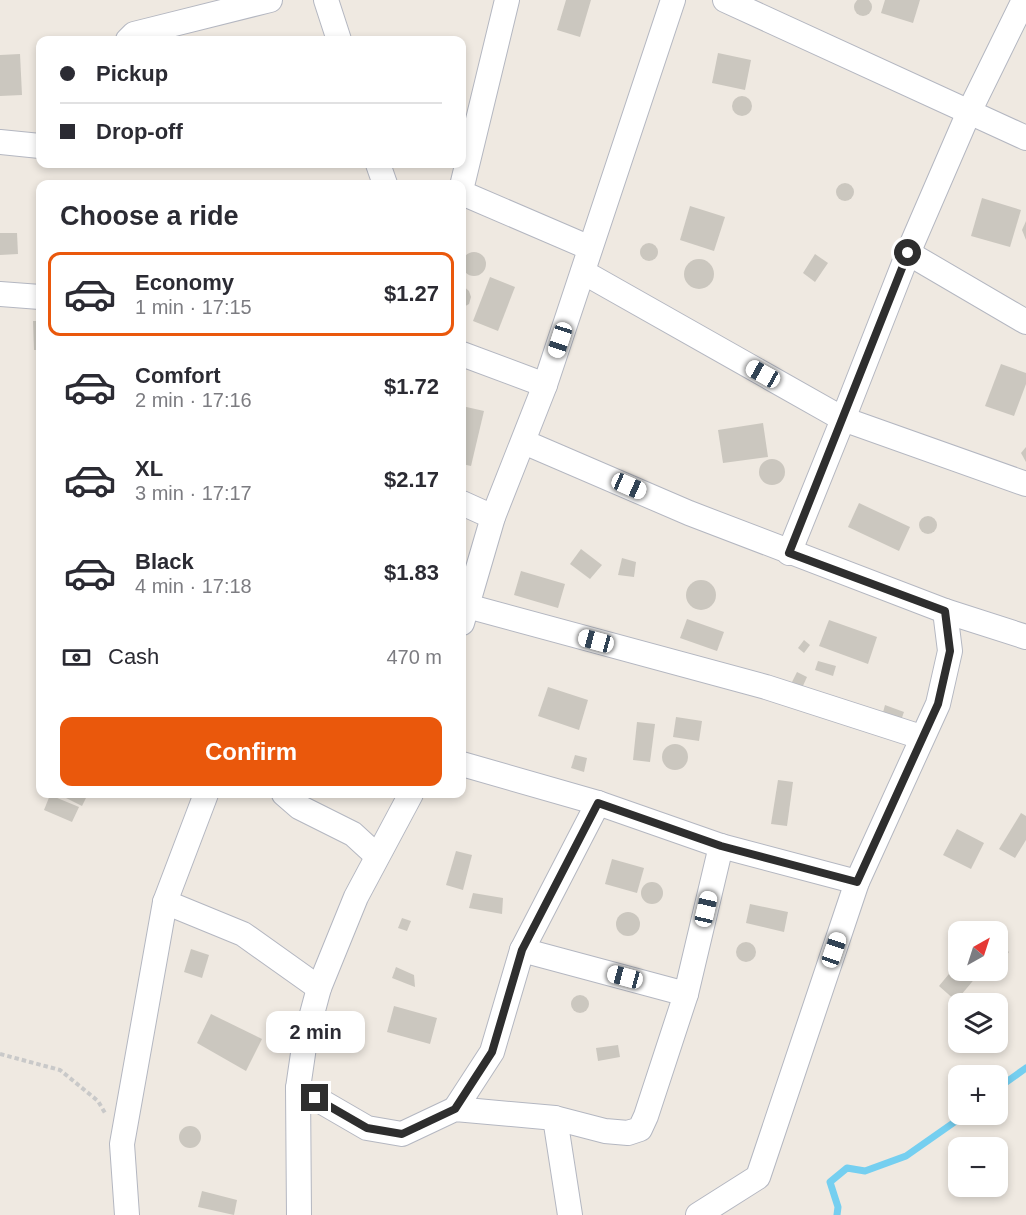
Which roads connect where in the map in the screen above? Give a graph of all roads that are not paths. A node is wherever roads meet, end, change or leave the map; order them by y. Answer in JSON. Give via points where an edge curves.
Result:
{"nodes":[{"id":1,"x":270,"y":0,"type":"edge"},
{"id":2,"x":326,"y":0,"type":"edge"},
{"id":3,"x":507,"y":0,"type":"edge"},
{"id":4,"x":673,"y":0,"type":"edge"},
{"id":5,"x":725,"y":0,"type":"edge"},
{"id":6,"x":1024,"y":0,"type":"edge"},
{"id":7,"x":132,"y":36,"type":"edge"},
{"id":8,"x":338,"y":36,"type":"edge"},
{"id":9,"x":969,"y":112,"type":"junction"},
{"id":10,"x":1026,"y":138,"type":"edge"},
{"id":11,"x":0,"y":142,"type":"edge"},
{"id":12,"x":36,"y":146,"type":"edge"},
{"id":13,"x":463,"y":180,"type":"edge"},
{"id":14,"x":466,"y":195,"type":"edge"},
{"id":15,"x":590,"y":248,"type":"junction"},
{"id":16,"x":908,"y":253,"type":"junction"},
{"id":17,"x":583,"y":272,"type":"junction"},
{"id":18,"x":0,"y":294,"type":"edge"},
{"id":19,"x":36,"y":297,"type":"edge"},
{"id":20,"x":1026,"y":322,"type":"edge"},
{"id":21,"x":466,"y":355,"type":"edge"},
{"id":22,"x":545,"y":385,"type":"junction"},
{"id":23,"x":843,"y":419,"type":"junction"},
{"id":24,"x":524,"y":442,"type":"junction"},
{"id":25,"x":1026,"y":484,"type":"edge"},
{"id":26,"x":466,"y":505,"type":"edge"},
{"id":27,"x":493,"y":517,"type":"junction"},
{"id":28,"x":789,"y":553,"type":"junction"},
{"id":29,"x":945,"y":611,"type":"junction"},
{"id":30,"x":466,"y":612,"type":"edge"},
{"id":31,"x":466,"y":615,"type":"edge"},
{"id":32,"x":1026,"y":637,"type":"edge"},
{"id":33,"x":921,"y":737,"type":"junction"},
{"id":34,"x":466,"y":765,"type":"edge"},
{"id":35,"x":204,"y":798,"type":"edge"},
{"id":36,"x":289,"y":798,"type":"edge"},
{"id":37,"x":409,"y":798,"type":"edge"},
{"id":38,"x":598,"y":803,"type":"junction"},
{"id":39,"x":721,"y":846,"type":"junction"},
{"id":40,"x":377,"y":856,"type":"junction"},
{"id":41,"x":857,"y":882,"type":"junction"},
{"id":42,"x":165,"y":902,"type":"junction"},
{"id":43,"x":522,"y":950,"type":"junction"},
{"id":44,"x":319,"y":988,"type":"junction"},
{"id":45,"x":686,"y":994,"type":"junction"},
{"id":46,"x":298,"y":1088,"type":"junction"},
{"id":47,"x":455,"y":1109,"type":"junction"},
{"id":48,"x":555,"y":1118,"type":"junction"},
{"id":49,"x":127,"y":1215,"type":"edge"},
{"id":50,"x":299,"y":1215,"type":"edge"},
{"id":51,"x":570,"y":1215,"type":"edge"},
{"id":52,"x":698,"y":1215,"type":"edge"}],
"edges":[{"from":1,"to":7,"type":"street"},
{"from":2,"to":8,"type":"street"},
{"from":3,"to":13,"type":"street"},
{"from":4,"to":15,"type":"street"},
{"from":5,"to":9,"type":"street"},
{"from":6,"to":9,"type":"street"},
{"from":9,"to":10,"type":"street"},
{"from":9,"to":16,"type":"street"},
{"from":11,"to":12,"type":"street"},
{"from":14,"to":15,"type":"street"},
{"from":15,"to":17,"type":"street"},
{"from":16,"to":20,"type":"street"},
{"from":16,"to":23,"type":"street"},
{"from":17,"to":22,"type":"street"},
{"from":17,"to":23,"type":"street"},
{"from":18,"to":19,"type":"street"},
{"from":21,"to":22,"type":"street"},
{"from":22,"to":24,"type":"street"},
{"from":23,"to":25,"type":"street"},
{"from":23,"to":28,"type":"street"},
{"from":24,"to":27,"type":"street"},
{"from":24,"to":28,"type":"street"},
{"from":26,"to":27,"type":"street"},
{"from":27,"to":30,"type":"street"},
{"from":28,"to":29,"type":"street"},
{"from":29,"to":32,"type":"street"},
{"from":29,"to":33,"type":"street","via":[[950,651],[938,704]]},
{"from":31,"to":33,"type":"street","via":[[766,687]]},
{"from":33,"to":41,"type":"street"},
{"from":34,"to":38,"type":"street"},
{"from":35,"to":42,"type":"street"},
{"from":36,"to":40,"type":"street","via":[[353,834]]},
{"from":37,"to":40,"type":"street"},
{"from":38,"to":39,"type":"street"},
{"from":38,"to":43,"type":"street"},
{"from":39,"to":41,"type":"street"},
{"from":39,"to":45,"type":"street"},
{"from":40,"to":44,"type":"street"},
{"from":41,"to":52,"type":"street","via":[[758,1177]]},
{"from":42,"to":44,"type":"street","via":[[243,934]]},
{"from":42,"to":49,"type":"street","via":[[122,1144]]},
{"from":43,"to":45,"type":"street"},
{"from":43,"to":47,"type":"street","via":[[492,1052]]},
{"from":44,"to":46,"type":"street","via":[[305,1040]]},
{"from":45,"to":48,"type":"street","via":[[640,1129],[628,1133],[605,1131]]},
{"from":46,"to":47,"type":"street","via":[[367,1128],[402,1134]]},
{"from":46,"to":50,"type":"street"},
{"from":47,"to":48,"type":"street"},
{"from":48,"to":51,"type":"street"}]}
